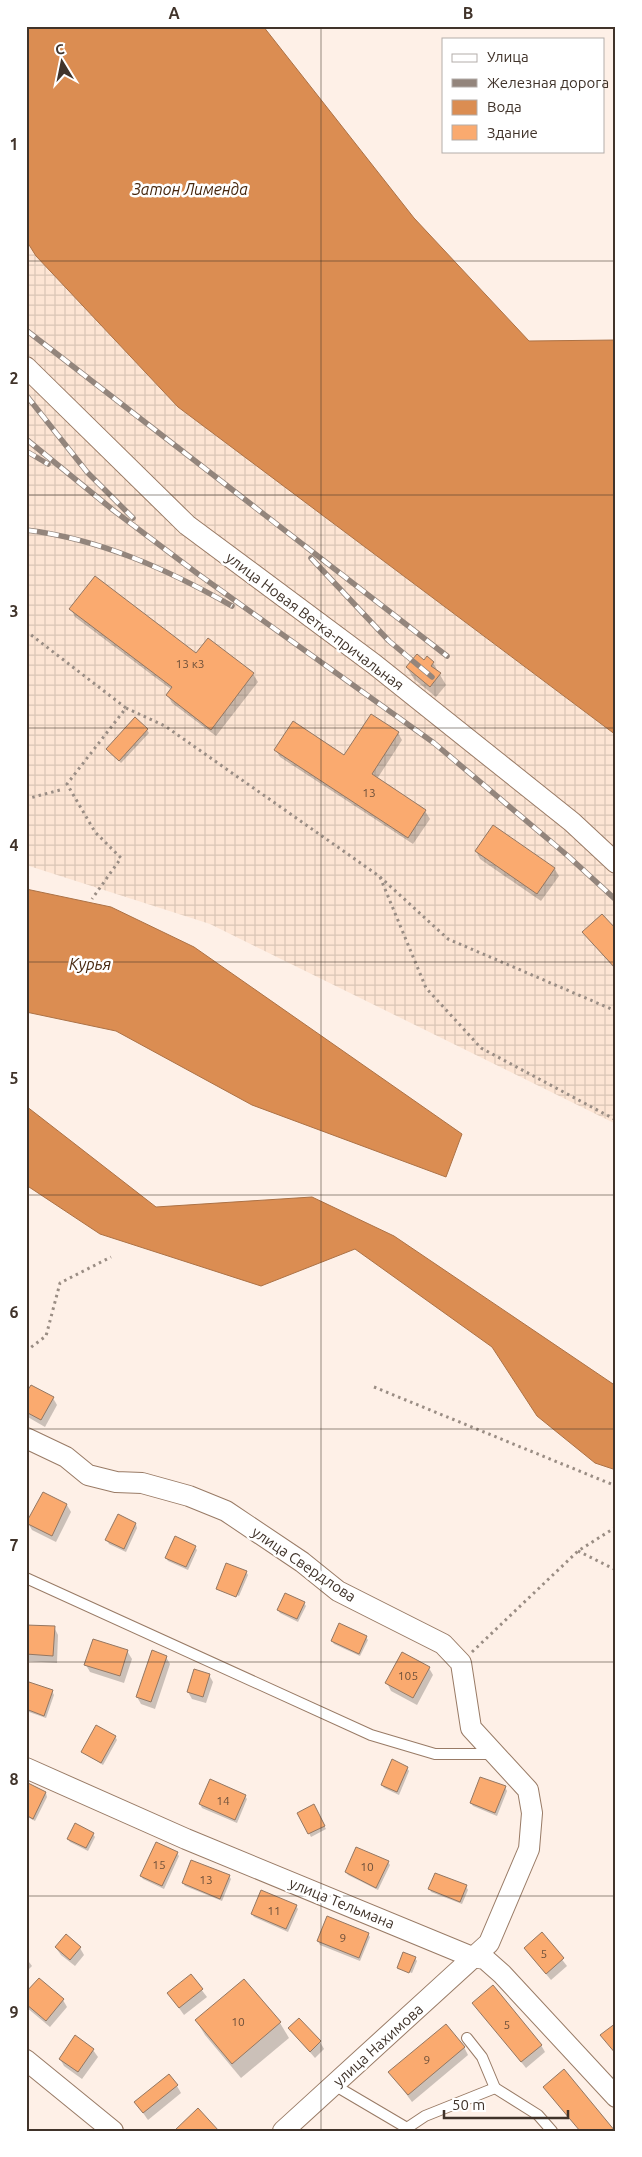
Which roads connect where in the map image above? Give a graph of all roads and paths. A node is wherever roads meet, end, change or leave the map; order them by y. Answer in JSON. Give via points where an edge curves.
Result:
{"nodes":[{"id":1,"x":612,"y":26,"type":"edge"},
{"id":2,"x":616,"y":33,"type":"edge"},
{"id":3,"x":26,"y":367,"type":"edge"},
{"id":4,"x":26,"y":631,"type":"edge"},
{"id":5,"x":126,"y":708,"type":"junction"},
{"id":6,"x":60,"y":790,"type":"dead end"},
{"id":7,"x":26,"y":799,"type":"edge"},
{"id":8,"x":616,"y":863,"type":"edge"},
{"id":9,"x":379,"y":876,"type":"junction"},
{"id":10,"x":92,"y":899,"type":"dead end"},
{"id":11,"x":616,"y":1011,"type":"edge"},
{"id":12,"x":616,"y":1120,"type":"edge"},
{"id":13,"x":111,"y":1257,"type":"dead end"},
{"id":14,"x":26,"y":1351,"type":"edge"},
{"id":15,"x":374,"y":1387,"type":"dead end"},
{"id":16,"x":26,"y":1438,"type":"edge"},
{"id":17,"x":616,"y":1486,"type":"edge"},
{"id":18,"x":616,"y":1527,"type":"edge"},
{"id":19,"x":578,"y":1551,"type":"junction"},
{"id":20,"x":616,"y":1570,"type":"edge"},
{"id":21,"x":26,"y":1578,"type":"edge"},
{"id":22,"x":461,"y":1663,"type":"junction"},
{"id":23,"x":493,"y":1754,"type":"junction"},
{"id":24,"x":26,"y":1768,"type":"edge"},
{"id":25,"x":472,"y":1956,"type":"junction"},
{"id":26,"x":467,"y":2038,"type":"dead end"},
{"id":27,"x":26,"y":2060,"type":"edge"},
{"id":28,"x":334,"y":2085,"type":"junction"},
{"id":29,"x":495,"y":2088,"type":"junction"},
{"id":30,"x":616,"y":2097,"type":"edge"},
{"id":31,"x":407,"y":2129,"type":"edge"},
{"id":32,"x":113,"y":2131,"type":"edge"},
{"id":33,"x":283,"y":2131,"type":"edge"},
{"id":34,"x":552,"y":2131,"type":"edge"}],
"edges":[{"from":1,"to":2,"type":"path"},
{"from":3,"to":8,"type":"street","name":"улица Новая Ветка-причальная","via":[[187,525],[374,664],[572,822]]},
{"from":4,"to":5,"type":"path"},
{"from":5,"to":9,"type":"path","via":[[165,726]]},
{"from":5,"to":10,"type":"path","via":[[66,784],[95,832],[121,858]]},
{"from":6,"to":7,"type":"path"},
{"from":9,"to":11,"type":"path","via":[[448,938]]},
{"from":9,"to":12,"type":"path","via":[[426,988],[480,1048]]},
{"from":13,"to":14,"type":"path","via":[[60,1284],[46,1336]]},
{"from":15,"to":17,"type":"path"},
{"from":16,"to":22,"type":"street","name":"улица Свердлова","via":[[66,1457],[88,1474],[116,1482],[142,1483],[189,1496],[226,1511],[302,1562],[338,1591],[443,1644]]},
{"from":18,"to":19,"type":"path"},
{"from":19,"to":20,"type":"path"},
{"from":19,"to":22,"type":"path"},
{"from":21,"to":23,"type":"lane","via":[[371,1735],[435,1754]]},
{"from":22,"to":23,"type":"street","via":[[471,1728]]},
{"from":23,"to":25,"type":"street","via":[[528,1790],[532,1813],[529,1849],[489,1943]]},
{"from":24,"to":25,"type":"street","name":"улица Тельмана","via":[[186,1839]]},
{"from":25,"to":28,"type":"street","name":"улица Нахимова"},
{"from":25,"to":30,"type":"street","name":"улица Тельмана","via":[[485,1959],[502,1974]]},
{"from":26,"to":29,"type":"lane","via":[[482,2057]]},
{"from":27,"to":32,"type":"street"},
{"from":28,"to":31,"type":"lane"},
{"from":28,"to":33,"type":"street","name":"улица Нахимова"},
{"from":29,"to":31,"type":"lane","via":[[425,2116]]},
{"from":29,"to":34,"type":"lane","via":[[538,2115]]}]}
